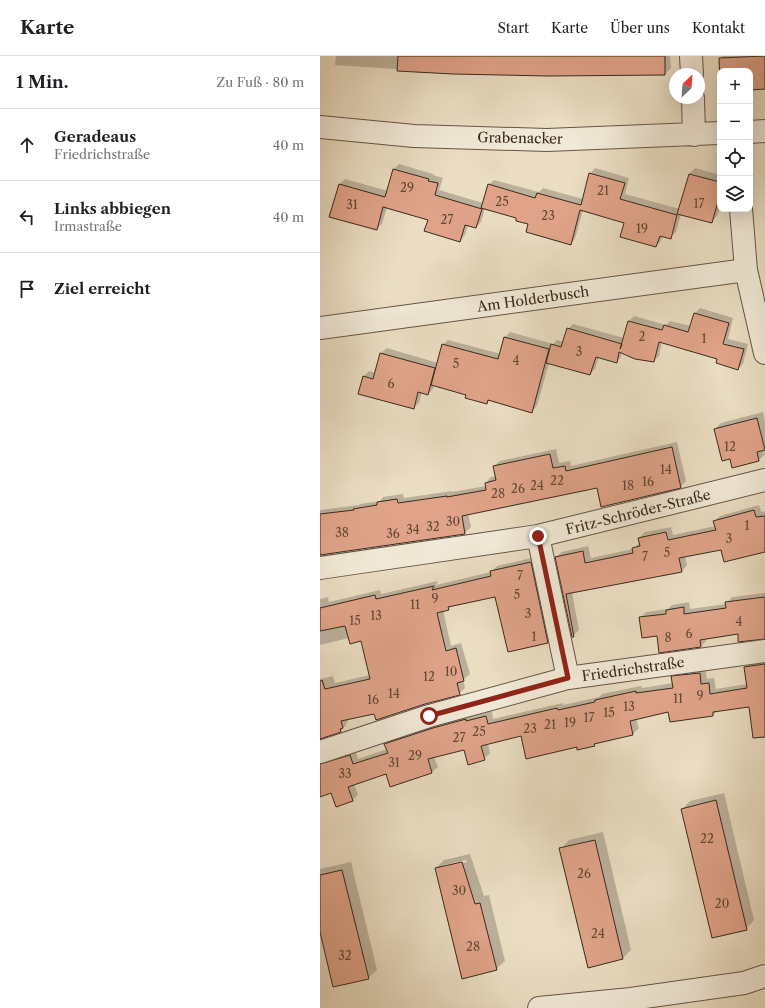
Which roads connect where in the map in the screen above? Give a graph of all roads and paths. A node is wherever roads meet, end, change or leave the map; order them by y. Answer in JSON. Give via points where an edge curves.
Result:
{"nodes":[{"id":1,"x":691,"y":56,"type":"edge"},
{"id":2,"x":692,"y":68,"type":"edge"},
{"id":3,"x":693,"y":104,"type":"edge"},
{"id":4,"x":320,"y":127,"type":"edge"},
{"id":5,"x":765,"y":131,"type":"edge"},
{"id":6,"x":753,"y":132,"type":"edge"},
{"id":7,"x":717,"y":134,"type":"edge"},
{"id":8,"x":694,"y":135,"type":"junction"},
{"id":9,"x":741,"y":212,"type":"edge"},
{"id":10,"x":746,"y":270,"type":"junction"},
{"id":11,"x":320,"y":328,"type":"edge"},
{"id":12,"x":765,"y":353,"type":"edge"},
{"id":13,"x":765,"y":480,"type":"edge"},
{"id":14,"x":538,"y":536,"type":"junction"},
{"id":15,"x":320,"y":568,"type":"edge"},
{"id":16,"x":765,"y":651,"type":"edge"},
{"id":17,"x":568,"y":678,"type":"junction"},
{"id":18,"x":320,"y":752,"type":"edge"},
{"id":19,"x":765,"y":976,"type":"edge"},
{"id":20,"x":539,"y":1008,"type":"edge"}],
"edges":[{"from":1,"to":2,"type":"street"},
{"from":3,"to":8,"type":"street"},
{"from":4,"to":8,"type":"street","name":"Grabenacker","via":[[414,136],[547,140]]},
{"from":5,"to":6,"type":"street"},
{"from":7,"to":8,"type":"street","name":"Grabenacker"},
{"from":9,"to":10,"type":"street"},
{"from":10,"to":11,"type":"street","name":"Am Holderbusch"},
{"from":10,"to":12,"type":"street"},
{"from":13,"to":14,"type":"street","name":"Fritz-Schröder-Straße"},
{"from":14,"to":15,"type":"street","name":"Fritz-Schröder-Straße"},
{"from":14,"to":17,"type":"street"},
{"from":16,"to":17,"type":"street","name":"Friedrichstraße"},
{"from":17,"to":18,"type":"street","name":"Friedrichstraße","via":[[429,716]]},
{"from":19,"to":20,"type":"street","via":[[744,983],[632,999]]}]}
